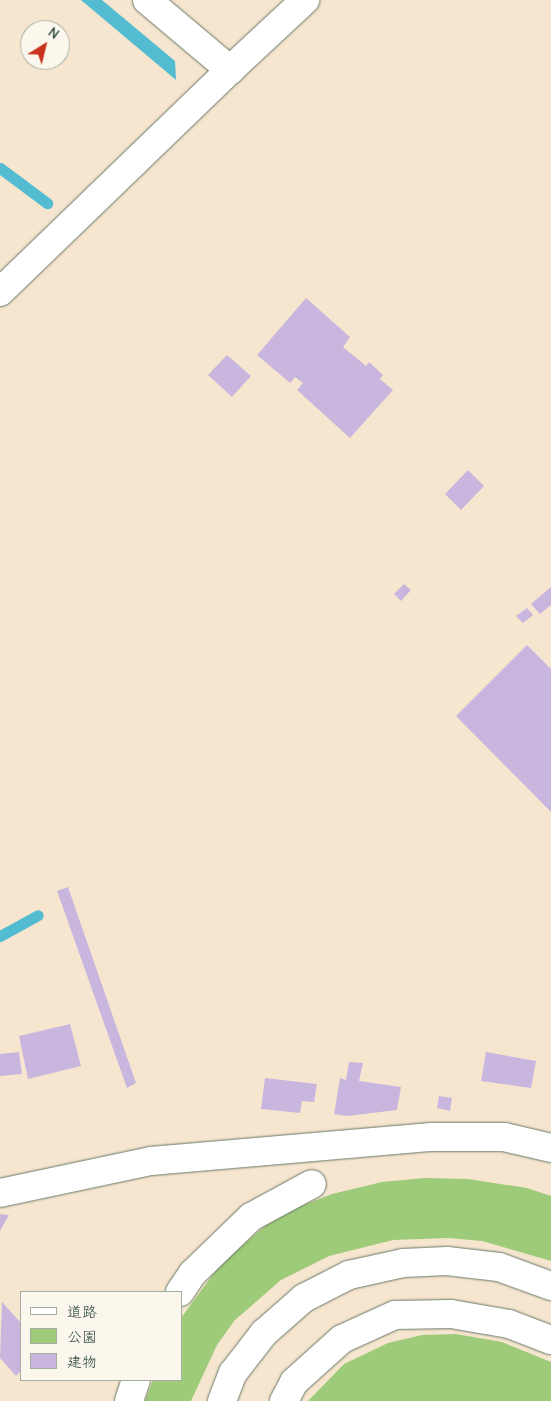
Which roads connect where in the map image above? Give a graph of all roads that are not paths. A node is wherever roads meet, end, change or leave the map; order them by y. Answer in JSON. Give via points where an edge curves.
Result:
{"nodes":[{"id":1,"x":147,"y":0,"type":"edge"},
{"id":2,"x":305,"y":0,"type":"edge"},
{"id":3,"x":230,"y":70,"type":"junction"},
{"id":4,"x":0,"y":292,"type":"edge"},
{"id":5,"x":551,"y":1148,"type":"edge"},
{"id":6,"x":312,"y":1184,"type":"dead end"},
{"id":7,"x":0,"y":1193,"type":"edge"},
{"id":8,"x":551,"y":1286,"type":"edge"},
{"id":9,"x":181,"y":1291,"type":"edge"},
{"id":10,"x":551,"y":1340,"type":"edge"},
{"id":11,"x":136,"y":1381,"type":"edge"},
{"id":12,"x":129,"y":1401,"type":"edge"},
{"id":13,"x":222,"y":1401,"type":"edge"},
{"id":14,"x":284,"y":1401,"type":"edge"}],
"edges":[{"from":1,"to":3,"type":"main road"},
{"from":2,"to":3,"type":"main road"},
{"from":3,"to":4,"type":"main road"},
{"from":5,"to":7,"type":"main road","via":[[495,1137],[432,1137],[151,1161]]},
{"from":6,"to":9,"type":"main road","via":[[250,1217],[192,1274]]},
{"from":8,"to":13,"type":"main road","via":[[499,1267],[447,1261],[403,1263],[349,1275],[304,1298],[264,1332],[233,1373]]},
{"from":10,"to":14,"type":"main road","via":[[510,1324],[451,1314],[396,1315],[342,1339],[294,1382]]},
{"from":11,"to":12,"type":"main road"}]}
